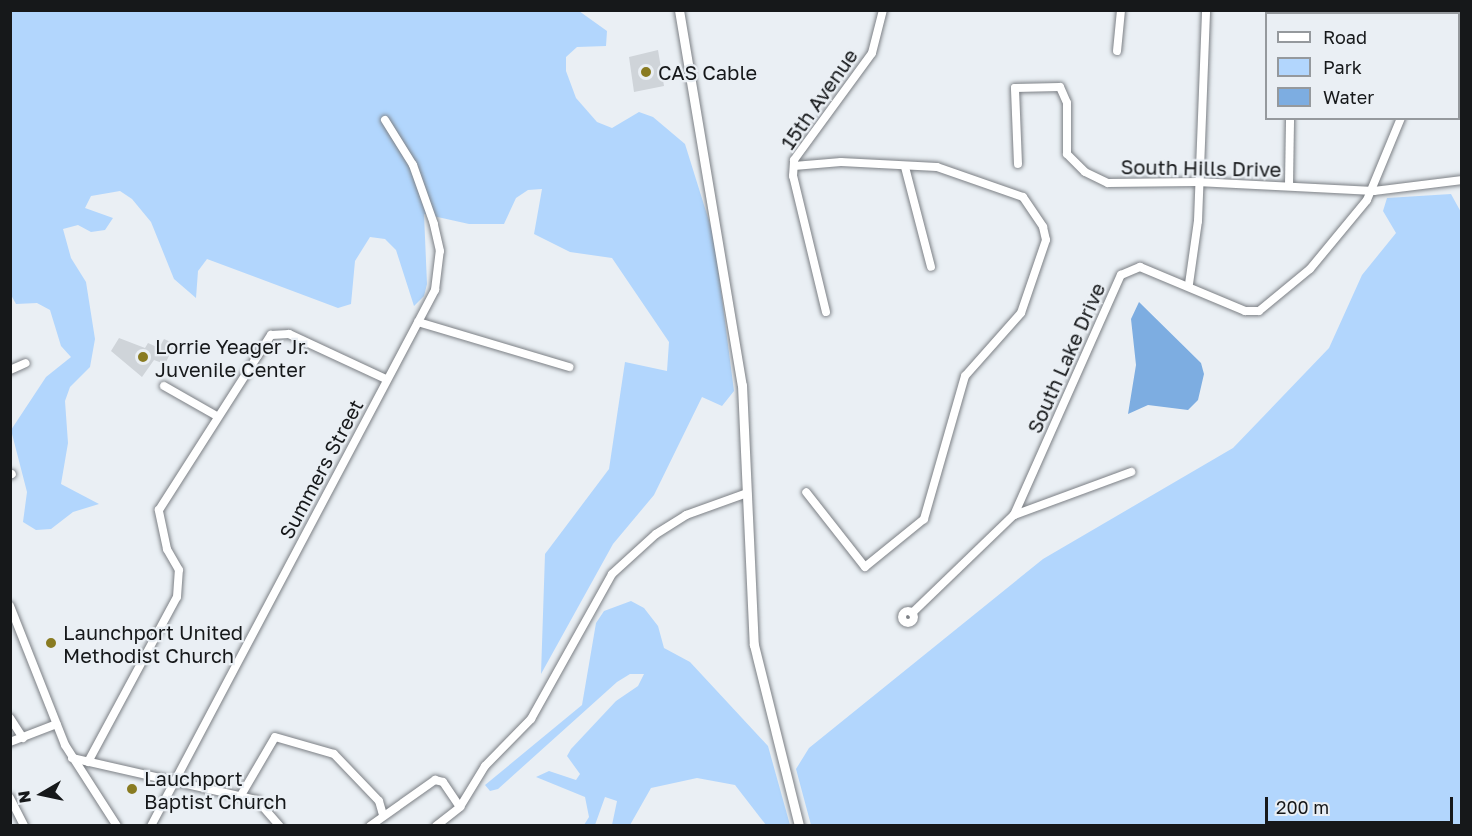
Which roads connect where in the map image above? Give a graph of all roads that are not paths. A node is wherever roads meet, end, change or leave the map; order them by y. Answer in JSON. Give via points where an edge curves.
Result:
{"nodes":[{"id":1,"x":679,"y":10,"type":"edge"},
{"id":2,"x":883,"y":10,"type":"edge"},
{"id":3,"x":1121,"y":10,"type":"edge"},
{"id":4,"x":1206,"y":10,"type":"edge"},
{"id":5,"x":1118,"y":51,"type":"dead end"},
{"id":6,"x":385,"y":120,"type":"dead end"},
{"id":7,"x":1290,"y":120,"type":"edge"},
{"id":8,"x":1400,"y":120,"type":"edge"},
{"id":9,"x":1018,"y":164,"type":"dead end"},
{"id":10,"x":794,"y":166,"type":"junction"},
{"id":11,"x":905,"y":167,"type":"junction"},
{"id":12,"x":1461,"y":180,"type":"edge"},
{"id":13,"x":1197,"y":182,"type":"junction"},
{"id":14,"x":1289,"y":185,"type":"junction"},
{"id":15,"x":1374,"y":191,"type":"junction"},
{"id":16,"x":931,"y":267,"type":"dead end"},
{"id":17,"x":1189,"y":284,"type":"junction"},
{"id":18,"x":826,"y":312,"type":"dead end"},
{"id":19,"x":418,"y":322,"type":"junction"},
{"id":20,"x":26,"y":363,"type":"dead end"},
{"id":21,"x":569,"y":367,"type":"dead end"},
{"id":22,"x":10,"y":370,"type":"edge"},
{"id":23,"x":386,"y":379,"type":"junction"},
{"id":24,"x":164,"y":386,"type":"dead end"},
{"id":25,"x":215,"y":415,"type":"junction"},
{"id":26,"x":1131,"y":472,"type":"dead end"},
{"id":27,"x":806,"y":492,"type":"dead end"},
{"id":28,"x":747,"y":493,"type":"junction"},
{"id":29,"x":1014,"y":515,"type":"junction"},
{"id":30,"x":10,"y":606,"type":"edge"},
{"id":31,"x":912,"y":613,"type":"dead end"},
{"id":32,"x":10,"y":718,"type":"edge"},
{"id":33,"x":57,"y":724,"type":"junction"},
{"id":34,"x":22,"y":738,"type":"junction"},
{"id":35,"x":10,"y":742,"type":"edge"},
{"id":36,"x":72,"y":758,"type":"junction"},
{"id":37,"x":88,"y":762,"type":"junction"},
{"id":38,"x":174,"y":782,"type":"junction"},
{"id":39,"x":240,"y":797,"type":"junction"},
{"id":40,"x":10,"y":798,"type":"edge"},
{"id":41,"x":460,"y":807,"type":"junction"},
{"id":42,"x":383,"y":815,"type":"junction"},
{"id":43,"x":24,"y":825,"type":"edge"},
{"id":44,"x":117,"y":825,"type":"edge"},
{"id":45,"x":152,"y":825,"type":"edge"},
{"id":46,"x":280,"y":825,"type":"edge"},
{"id":47,"x":370,"y":825,"type":"edge"},
{"id":48,"x":436,"y":825,"type":"edge"},
{"id":49,"x":799,"y":825,"type":"edge"}],
"edges":[{"from":1,"to":28,"type":"main road","via":[[737,345]]},
{"from":2,"to":10,"type":"street","name":"15th Avenue","via":[[872,53]]},
{"from":3,"to":5,"type":"street"},
{"from":4,"to":13,"type":"street"},
{"from":6,"to":19,"type":"street","name":"Summers Street","via":[[413,165],[440,251],[435,290]]},
{"from":7,"to":14,"type":"street"},
{"from":8,"to":15,"type":"street","name":"South Lake Drive"},
{"from":9,"to":13,"type":"street","name":"South Hills Drive","via":[[1015,88],[1060,87],[1066,103],[1067,154],[1085,172],[1108,183]]},
{"from":10,"to":11,"type":"street","via":[[841,162]]},
{"from":10,"to":18,"type":"street","name":"15th Avenue"},
{"from":11,"to":16,"type":"street"},
{"from":11,"to":27,"type":"street","via":[[937,167],[1023,197],[1046,240],[1021,313],[965,376],[924,519],[865,567]]},
{"from":12,"to":15,"type":"street","name":"South Hills Drive"},
{"from":13,"to":14,"type":"street","name":"South Hills Drive"},
{"from":13,"to":17,"type":"street","via":[[1198,221]]},
{"from":14,"to":15,"type":"street","name":"South Hills Drive"},
{"from":15,"to":17,"type":"street","name":"South Lake Drive","via":[[1310,268],[1259,311],[1245,311]]},
{"from":17,"to":29,"type":"street","name":"South Lake Drive","via":[[1140,267],[1121,275]]},
{"from":19,"to":21,"type":"street"},
{"from":19,"to":23,"type":"street","name":"Summers Street"},
{"from":20,"to":22,"type":"street"},
{"from":23,"to":25,"type":"street","via":[[289,334],[271,335]]},
{"from":23,"to":38,"type":"street","name":"Summers Street"},
{"from":24,"to":25,"type":"street"},
{"from":25,"to":37,"type":"street","via":[[159,510],[167,549],[179,570],[177,597]]},
{"from":26,"to":29,"type":"street"},
{"from":28,"to":41,"type":"street","via":[[686,514],[656,534],[612,574],[531,719],[485,766]]},
{"from":28,"to":49,"type":"main road","via":[[754,645]]},
{"from":29,"to":31,"type":"street","name":"South Lake Drive"},
{"from":30,"to":33,"type":"street"},
{"from":32,"to":34,"type":"street"},
{"from":33,"to":34,"type":"street"},
{"from":33,"to":36,"type":"street"},
{"from":34,"to":35,"type":"street"},
{"from":36,"to":37,"type":"street"},
{"from":36,"to":44,"type":"street"},
{"from":37,"to":38,"type":"street"},
{"from":38,"to":39,"type":"street"},
{"from":38,"to":45,"type":"street","name":"Summers Street"},
{"from":39,"to":42,"type":"street","via":[[274,737],[334,754],[379,801]]},
{"from":39,"to":46,"type":"street","via":[[263,804]]},
{"from":40,"to":43,"type":"street"},
{"from":41,"to":42,"type":"street","via":[[443,782],[435,780]]},
{"from":41,"to":48,"type":"street"},
{"from":42,"to":47,"type":"street"}]}
